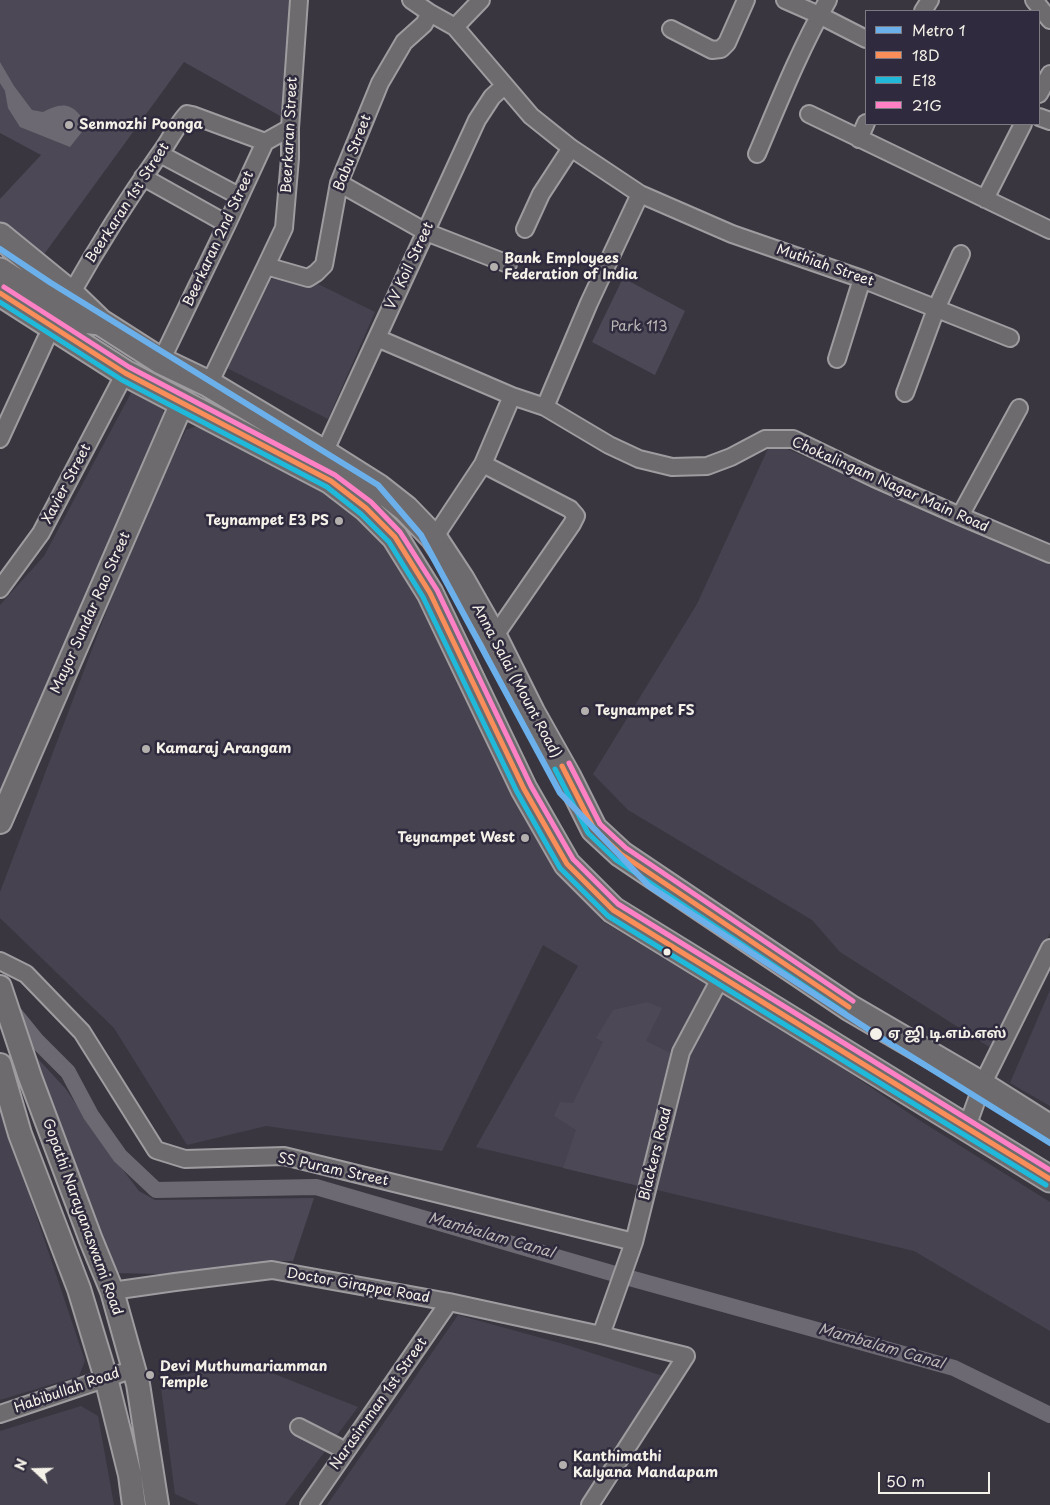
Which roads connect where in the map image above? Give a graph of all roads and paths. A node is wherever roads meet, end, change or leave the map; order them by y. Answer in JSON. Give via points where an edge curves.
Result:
{"nodes":[{"id":1,"x":299,"y":0,"type":"edge"},
{"id":2,"x":411,"y":0,"type":"edge"},
{"id":3,"x":481,"y":0,"type":"edge"},
{"id":4,"x":746,"y":0,"type":"edge"},
{"id":5,"x":785,"y":0,"type":"edge"},
{"id":6,"x":828,"y":0,"type":"edge"},
{"id":7,"x":1034,"y":0,"type":"edge"},
{"id":8,"x":430,"y":13,"type":"junction"},
{"id":9,"x":819,"y":15,"type":"junction"},
{"id":10,"x":1050,"y":20,"type":"edge"},
{"id":11,"x":455,"y":27,"type":"junction"},
{"id":12,"x":671,"y":29,"type":"dead end"},
{"id":13,"x":865,"y":38,"type":"edge"},
{"id":14,"x":1050,"y":74,"type":"edge"},
{"id":15,"x":504,"y":86,"type":"junction"},
{"id":16,"x":1040,"y":92,"type":"edge"},
{"id":17,"x":809,"y":114,"type":"dead end"},
{"id":18,"x":865,"y":125,"type":"edge"},
{"id":19,"x":1022,"y":125,"type":"edge"},
{"id":20,"x":290,"y":128,"type":"junction"},
{"id":21,"x":859,"y":139,"type":"junction"},
{"id":22,"x":265,"y":142,"type":"junction"},
{"id":23,"x":571,"y":148,"type":"junction"},
{"id":24,"x":160,"y":154,"type":"junction"},
{"id":25,"x":757,"y":154,"type":"dead end"},
{"id":26,"x":143,"y":177,"type":"junction"},
{"id":27,"x":339,"y":183,"type":"junction"},
{"id":28,"x":640,"y":194,"type":"junction"},
{"id":29,"x":239,"y":196,"type":"junction"},
{"id":30,"x":985,"y":199,"type":"junction"},
{"id":31,"x":227,"y":224,"type":"junction"},
{"id":32,"x":525,"y":229,"type":"dead end"},
{"id":33,"x":1050,"y":230,"type":"edge"},
{"id":34,"x":426,"y":232,"type":"junction"},
{"id":35,"x":0,"y":236,"type":"edge"},
{"id":36,"x":961,"y":254,"type":"dead end"},
{"id":37,"x":508,"y":264,"type":"dead end"},
{"id":38,"x":266,"y":266,"type":"junction"},
{"id":39,"x":0,"y":271,"type":"edge"},
{"id":40,"x":862,"y":279,"type":"junction"},
{"id":41,"x":0,"y":293,"type":"edge"},
{"id":42,"x":71,"y":294,"type":"junction"},
{"id":43,"x":936,"y":309,"type":"junction"},
{"id":44,"x":0,"y":310,"type":"edge"},
{"id":45,"x":100,"y":322,"type":"junction"},
{"id":46,"x":61,"y":331,"type":"junction"},
{"id":47,"x":377,"y":338,"type":"junction"},
{"id":48,"x":1010,"y":338,"type":"dead end"},
{"id":49,"x":837,"y":359,"type":"dead end"},
{"id":50,"x":161,"y":361,"type":"junction"},
{"id":51,"x":126,"y":373,"type":"junction"},
{"id":52,"x":209,"y":384,"type":"junction"},
{"id":53,"x":906,"y":393,"type":"dead end"},
{"id":54,"x":512,"y":396,"type":"junction"},
{"id":55,"x":182,"y":404,"type":"junction"},
{"id":56,"x":545,"y":407,"type":"junction"},
{"id":57,"x":1019,"y":408,"type":"dead end"},
{"id":58,"x":0,"y":439,"type":"edge"},
{"id":59,"x":324,"y":453,"type":"junction"},
{"id":60,"x":483,"y":464,"type":"junction"},
{"id":61,"x":960,"y":516,"type":"junction"},
{"id":62,"x":434,"y":538,"type":"junction"},
{"id":63,"x":1050,"y":554,"type":"edge"},
{"id":64,"x":0,"y":589,"type":"edge"},
{"id":65,"x":494,"y":637,"type":"junction"},
{"id":66,"x":0,"y":822,"type":"edge"},
{"id":67,"x":1050,"y":948,"type":"edge"},
{"id":68,"x":0,"y":961,"type":"edge"},
{"id":69,"x":722,"y":977,"type":"junction"},
{"id":70,"x":0,"y":988,"type":"edge"},
{"id":71,"x":2,"y":1074,"type":"edge"},
{"id":72,"x":982,"y":1086,"type":"junction"},
{"id":73,"x":967,"y":1127,"type":"junction"},
{"id":74,"x":1050,"y":1128,"type":"edge"},
{"id":75,"x":1050,"y":1179,"type":"edge"},
{"id":76,"x":91,"y":1240,"type":"junction"},
{"id":77,"x":634,"y":1242,"type":"junction"},
{"id":78,"x":64,"y":1250,"type":"junction"},
{"id":79,"x":112,"y":1291,"type":"junction"},
{"id":80,"x":450,"y":1302,"type":"junction"},
{"id":81,"x":601,"y":1336,"type":"junction"},
{"id":82,"x":134,"y":1369,"type":"junction"},
{"id":83,"x":106,"y":1378,"type":"junction"},
{"id":84,"x":0,"y":1414,"type":"edge"},
{"id":85,"x":299,"y":1427,"type":"dead end"},
{"id":86,"x":346,"y":1451,"type":"junction"},
{"id":87,"x":134,"y":1505,"type":"edge"},
{"id":88,"x":157,"y":1505,"type":"edge"},
{"id":89,"x":309,"y":1505,"type":"edge"},
{"id":90,"x":590,"y":1505,"type":"edge"}],
"edges":[{"from":1,"to":20,"type":"street","name":"Beerkaran Street"},
{"from":2,"to":8,"type":"street"},
{"from":3,"to":11,"type":"street"},
{"from":4,"to":12,"type":"street","via":[[727,43],[721,49],[712,50]]},
{"from":5,"to":9,"type":"street"},
{"from":6,"to":9,"type":"street"},
{"from":7,"to":10,"type":"street"},
{"from":8,"to":11,"type":"street"},
{"from":8,"to":27,"type":"street","name":"Babu Street","via":[[424,24],[404,42],[380,84]]},
{"from":9,"to":13,"type":"street"},
{"from":9,"to":25,"type":"street"},
{"from":11,"to":15,"type":"street","name":"Muthiah Street"},
{"from":14,"to":16,"type":"street"},
{"from":15,"to":23,"type":"street","name":"Muthiah Street","via":[[531,116]]},
{"from":15,"to":34,"type":"street","name":"VV Koil Street","via":[[492,97],[477,120]]},
{"from":17,"to":21,"type":"street"},
{"from":18,"to":21,"type":"street"},
{"from":19,"to":30,"type":"street"},
{"from":20,"to":22,"type":"street"},
{"from":20,"to":38,"type":"street","name":"Beerkaran Street","via":[[284,228]]},
{"from":21,"to":30,"type":"street"},
{"from":22,"to":24,"type":"street","name":"Beerkaran 1st Street","via":[[187,114]]},
{"from":22,"to":29,"type":"street","name":"Beerkaran 2nd Street"},
{"from":23,"to":28,"type":"street","name":"Muthiah Street"},
{"from":23,"to":32,"type":"street","via":[[541,194]]},
{"from":24,"to":26,"type":"street","name":"Beerkaran 1st Street"},
{"from":24,"to":29,"type":"street"},
{"from":26,"to":31,"type":"street"},
{"from":26,"to":42,"type":"street","name":"Beerkaran 1st Street"},
{"from":27,"to":34,"type":"street"},
{"from":27,"to":38,"type":"street","name":"Babu Street","via":[[324,265],[308,278]]},
{"from":28,"to":40,"type":"street","name":"Muthiah Street","via":[[732,234]]},
{"from":28,"to":56,"type":"street"},
{"from":29,"to":31,"type":"street","name":"Beerkaran 2nd Street"},
{"from":30,"to":33,"type":"street"},
{"from":31,"to":50,"type":"street","name":"Beerkaran 2nd Street"},
{"from":34,"to":37,"type":"street"},
{"from":34,"to":47,"type":"street","name":"VV Koil Street"},
{"from":35,"to":42,"type":"main road"},
{"from":36,"to":43,"type":"street"},
{"from":38,"to":52,"type":"street"},
{"from":39,"to":46,"type":"main road"},
{"from":40,"to":43,"type":"street","name":"Muthiah Street"},
{"from":40,"to":49,"type":"street"},
{"from":41,"to":46,"type":"main road"},
{"from":42,"to":45,"type":"main road"},
{"from":43,"to":48,"type":"street","name":"Muthiah Street"},
{"from":43,"to":53,"type":"street"},
{"from":44,"to":46,"type":"main road"},
{"from":45,"to":46,"type":"main road"},
{"from":45,"to":50,"type":"main road","name":"Anna Salai (Mount Road)"},
{"from":46,"to":51,"type":"main road","via":[[58,347],[85,348]]},
{"from":46,"to":58,"type":"street"},
{"from":47,"to":54,"type":"street","name":"Chokalingam Nagar Main Road"},
{"from":47,"to":59,"type":"street","name":"VV Koil Street"},
{"from":50,"to":52,"type":"main road","name":"Anna Salai (Mount Road)"},
{"from":51,"to":55,"type":"main road"},
{"from":51,"to":64,"type":"street","name":"Xavier Street","via":[[41,534]]},
{"from":52,"to":59,"type":"main road","name":"Anna Salai (Mount Road)"},
{"from":54,"to":56,"type":"street","name":"Chokalingam Nagar Main Road"},
{"from":54,"to":60,"type":"street"},
{"from":55,"to":66,"type":"main road","name":"Mayor Sundar Rao Street"},
{"from":55,"to":69,"type":"main road","via":[[331,481],[366,508],[395,537],[430,593],[524,789],[567,864],[613,910]]},
{"from":56,"to":61,"type":"street","name":"Chokalingam Nagar Main Road","via":[[639,459],[672,467],[707,466],[765,439],[793,439]]},
{"from":57,"to":61,"type":"street"},
{"from":59,"to":62,"type":"main road","name":"Anna Salai (Mount Road)","via":[[378,487],[406,509]]},
{"from":60,"to":62,"type":"street"},
{"from":60,"to":65,"type":"street","via":[[570,509],[576,516]]},
{"from":61,"to":63,"type":"street","name":"Chokalingam Nagar Main Road"},
{"from":62,"to":65,"type":"main road","name":"Anna Salai (Mount Road)"},
{"from":65,"to":72,"type":"main road","name":"Anna Salai (Mount Road)","via":[[594,829],[621,854],[850,1008]]},
{"from":67,"to":72,"type":"street"},
{"from":68,"to":77,"type":"street","name":"SS Puram Street","via":[[26,974],[82,1032],[156,1150],[185,1159],[284,1156]]},
{"from":69,"to":73,"type":"main road"},
{"from":69,"to":77,"type":"street","name":"Blackers Road","via":[[681,1052]]},
{"from":70,"to":76,"type":"main road","name":"Gopathi Narayanaswami Road"},
{"from":71,"to":78,"type":"main road","name":"Gopathi Narayanaswami Road","via":[[20,1134]]},
{"from":72,"to":73,"type":"street"},
{"from":72,"to":74,"type":"main road","name":"Anna Salai (Mount Road)"},
{"from":73,"to":75,"type":"main road"},
{"from":76,"to":78,"type":"main road"},
{"from":76,"to":79,"type":"main road","name":"Gopathi Narayanaswami Road"},
{"from":77,"to":81,"type":"street","name":"Blackers Road"},
{"from":78,"to":83,"type":"main road","name":"Gopathi Narayanaswami Road"},
{"from":79,"to":80,"type":"street","name":"Doctor Girappa Road","via":[[272,1270]]},
{"from":79,"to":82,"type":"main road","name":"Gopathi Narayanaswami Road"},
{"from":80,"to":81,"type":"street","name":"Doctor Girappa Road"},
{"from":80,"to":86,"type":"street","name":"Narasimman 1st Street"},
{"from":81,"to":90,"type":"street","name":"Doctor Girappa Road","via":[[686,1356]]},
{"from":82,"to":83,"type":"street","name":"Habibullah Road"},
{"from":82,"to":88,"type":"main road","name":"Gopathi Narayanaswami Road"},
{"from":83,"to":84,"type":"street","name":"Habibullah Road"},
{"from":83,"to":87,"type":"main road","name":"Gopathi Narayanaswami Road","via":[[130,1475]]},
{"from":85,"to":86,"type":"street"},
{"from":86,"to":89,"type":"street","name":"Narasimman 1st Street"}]}
